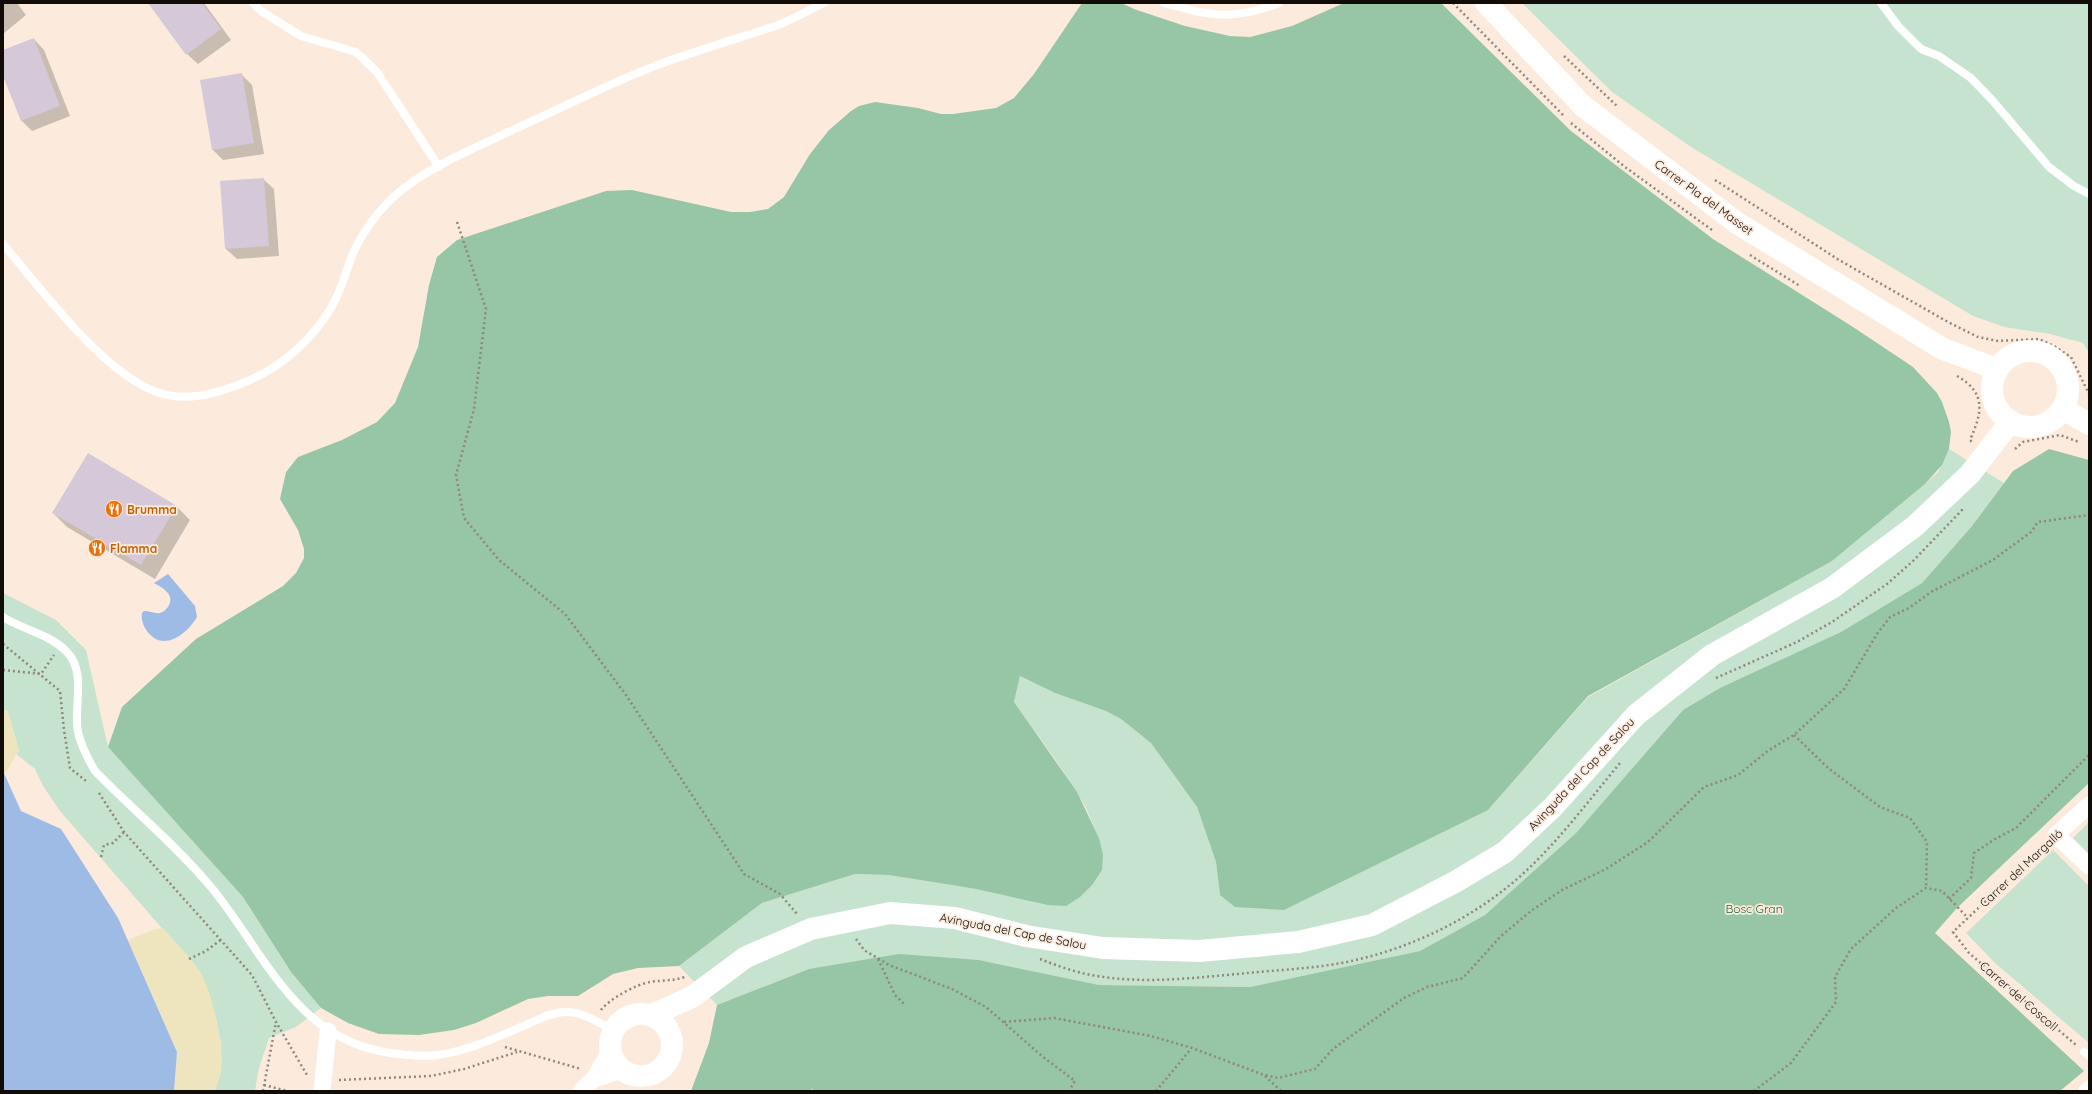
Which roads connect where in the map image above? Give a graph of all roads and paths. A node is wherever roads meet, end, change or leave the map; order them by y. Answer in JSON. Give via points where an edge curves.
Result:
{"nodes":[{"id":1,"x":253,"y":3,"type":"edge"},
{"id":2,"x":824,"y":3,"type":"edge"},
{"id":3,"x":1164,"y":3,"type":"edge"},
{"id":4,"x":1279,"y":3,"type":"edge"},
{"id":5,"x":1486,"y":3,"type":"edge"},
{"id":6,"x":1881,"y":3,"type":"edge"},
{"id":7,"x":1559,"y":51,"type":"dead end"},
{"id":8,"x":1619,"y":108,"type":"dead end"},
{"id":9,"x":439,"y":167,"type":"junction"},
{"id":10,"x":1712,"y":178,"type":"dead end"},
{"id":11,"x":2089,"y":194,"type":"edge"},
{"id":12,"x":457,"y":222,"type":"dead end"},
{"id":13,"x":3,"y":244,"type":"edge"},
{"id":14,"x":1997,"y":369,"type":"junction"},
{"id":15,"x":2089,"y":394,"type":"edge"},
{"id":16,"x":2064,"y":409,"type":"junction"},
{"id":17,"x":2010,"y":422,"type":"junction"},
{"id":18,"x":2089,"y":424,"type":"edge"},
{"id":19,"x":1964,"y":508,"type":"dead end"},
{"id":20,"x":2089,"y":515,"type":"edge"},
{"id":21,"x":3,"y":617,"type":"edge"},
{"id":22,"x":3,"y":644,"type":"edge"},
{"id":23,"x":59,"y":646,"type":"junction"},
{"id":24,"x":3,"y":670,"type":"edge"},
{"id":25,"x":41,"y":674,"type":"junction"},
{"id":26,"x":1713,"y":680,"type":"dead end"},
{"id":27,"x":1794,"y":735,"type":"junction"},
{"id":28,"x":2089,"y":755,"type":"edge"},
{"id":29,"x":1622,"y":762,"type":"dead end"},
{"id":30,"x":88,"y":783,"type":"dead end"},
{"id":31,"x":97,"y":791,"type":"dead end"},
{"id":32,"x":2089,"y":805,"type":"edge"},
{"id":33,"x":124,"y":832,"type":"junction"},
{"id":34,"x":2056,"y":835,"type":"junction"},
{"id":35,"x":101,"y":857,"type":"dead end"},
{"id":36,"x":2089,"y":866,"type":"edge"},
{"id":37,"x":1926,"y":888,"type":"junction"},
{"id":38,"x":1949,"y":899,"type":"junction"},
{"id":39,"x":1968,"y":918,"type":"junction"},
{"id":40,"x":811,"y":929,"type":"junction"},
{"id":41,"x":1953,"y":932,"type":"joint"},
{"id":42,"x":855,"y":935,"type":"junction"},
{"id":43,"x":222,"y":940,"type":"junction"},
{"id":44,"x":1034,"y":956,"type":"dead end"},
{"id":45,"x":877,"y":958,"type":"junction"},
{"id":46,"x":189,"y":959,"type":"dead end"},
{"id":47,"x":700,"y":991,"type":"junction"},
{"id":48,"x":904,"y":1004,"type":"dead end"},
{"id":49,"x":652,"y":1015,"type":"junction"},
{"id":50,"x":276,"y":1022,"type":"junction"},
{"id":51,"x":1003,"y":1022,"type":"junction"},
{"id":52,"x":603,"y":1025,"type":"junction"},
{"id":53,"x":328,"y":1031,"type":"junction"},
{"id":54,"x":672,"y":1038,"type":"junction"},
{"id":55,"x":1192,"y":1048,"type":"junction"},
{"id":56,"x":609,"y":1053,"type":"junction"},
{"id":57,"x":2086,"y":1054,"type":"edge"},
{"id":58,"x":661,"y":1070,"type":"junction"},
{"id":59,"x":1264,"y":1075,"type":"junction"},
{"id":60,"x":594,"y":1079,"type":"junction"},
{"id":61,"x":631,"y":1079,"type":"edge"},
{"id":62,"x":264,"y":1085,"type":"junction"},
{"id":63,"x":323,"y":1086,"type":"edge"},
{"id":64,"x":263,"y":1091,"type":"edge"},
{"id":65,"x":288,"y":1091,"type":"edge"},
{"id":66,"x":581,"y":1091,"type":"edge"},
{"id":67,"x":656,"y":1091,"type":"edge"},
{"id":68,"x":1069,"y":1091,"type":"edge"},
{"id":69,"x":1156,"y":1091,"type":"edge"},
{"id":70,"x":1281,"y":1091,"type":"edge"},
{"id":71,"x":1754,"y":1091,"type":"edge"}],
"edges":[{"from":1,"to":9,"type":"lane","via":[[261,11],[301,36],[356,52],[377,72]]},
{"from":2,"to":9,"type":"lane","via":[[780,24],[658,65],[466,152]]},
{"from":3,"to":4,"type":"lane","via":[[1197,12],[1231,16],[1258,11]]},
{"from":5,"to":14,"type":"street","name":"Carrer Pla del Masset","via":[[1583,106],[1737,223],[1943,349]]},
{"from":6,"to":11,"type":"lane","via":[[1898,26],[1921,49],[1939,56],[1971,78],[2049,167]]},
{"from":7,"to":8,"type":"path"},
{"from":9,"to":13,"type":"lane","via":[[414,181],[385,204],[369,224],[354,252],[338,296],[322,322],[299,349],[273,369],[245,382],[195,398],[170,396],[148,389],[104,359]]},
{"from":10,"to":15,"type":"path","via":[[1839,260],[1978,338],[1998,341],[2038,340],[2054,346],[2071,357]]},
{"from":12,"to":40,"type":"path","via":[[486,309],[474,409],[456,475],[464,518],[499,560],[565,614],[626,695],[744,874],[780,894]]},
{"from":14,"to":16,"type":"street","via":[[2006,359],[2017,353],[2044,353],[2064,370],[2068,396]]},
{"from":14,"to":17,"type":"street","via":[[1992,380],[1991,392],[2000,414]]},
{"from":16,"to":17,"type":"street","via":[[2050,422],[2033,428],[2021,427]]},
{"from":16,"to":18,"type":"street"},
{"from":17,"to":42,"type":"street","name":"Avinguda del Cap de Salou","via":[[1970,474],[1915,526],[1832,588],[1712,655],[1636,715],[1552,808],[1505,852],[1455,882],[1372,925],[1298,942],[1199,951],[1103,948],[1026,936],[955,918],[890,913]]},
{"from":19,"to":26,"type":"path","via":[[1887,584],[1844,614],[1797,642]]},
{"from":20,"to":27,"type":"path","via":[[2038,522],[2031,532],[1993,560],[1931,592],[1909,608],[1890,617],[1844,689]]},
{"from":21,"to":23,"type":"lane"},
{"from":22,"to":25,"type":"path"},
{"from":23,"to":25,"type":"path"},
{"from":23,"to":53,"type":"lane","via":[[67,653],[75,667],[78,684],[78,731],[85,753],[95,771],[188,861],[232,914],[278,982],[306,1013]]},
{"from":24,"to":25,"type":"path"},
{"from":25,"to":30,"type":"path","via":[[60,691],[70,768]]},
{"from":27,"to":37,"type":"path","via":[[1828,768],[1880,807],[1910,818],[1927,842]]},
{"from":27,"to":59,"type":"path","via":[[1769,750],[1738,775],[1704,787],[1648,842],[1606,869],[1562,890],[1530,911],[1501,936],[1463,978],[1427,987],[1404,998],[1333,1049],[1315,1069],[1278,1078]]},
{"from":28,"to":38,"type":"path","via":[[2016,828],[1974,853],[1971,878]]},
{"from":29,"to":44,"type":"path","via":[[1527,870],[1493,898],[1463,918],[1418,940],[1383,953],[1345,962],[1179,980],[1146,981],[1096,976],[1061,967]]},
{"from":31,"to":33,"type":"path"},
{"from":32,"to":34,"type":"street","name":"Carrer del Margalló"},
{"from":33,"to":35,"type":"path","via":[[113,843],[104,845]]},
{"from":33,"to":43,"type":"path"},
{"from":34,"to":36,"type":"street"},
{"from":34,"to":39,"type":"path","name":"Carrer del Margalló"},
{"from":37,"to":38,"type":"path","via":[[1942,891]]},
{"from":37,"to":71,"type":"path","via":[[1896,908],[1851,949],[1835,977],[1836,1002],[1791,1063]]},
{"from":38,"to":39,"type":"path"},
{"from":39,"to":41,"type":"path","name":"Carrer del Margalló"},
{"from":40,"to":42,"type":"street","name":"Avinguda del Cap de Salou"},
{"from":40,"to":47,"type":"street","name":"Avinguda del Cap de Salou","via":[[746,957]]},
{"from":41,"to":57,"type":"path","name":"Carrer del Coscoll","via":[[1969,953]]},
{"from":42,"to":45,"type":"path","via":[[864,950]]},
{"from":43,"to":46,"type":"path"},
{"from":43,"to":50,"type":"path","via":[[252,975]]},
{"from":45,"to":48,"type":"path","via":[[895,994]]},
{"from":45,"to":51,"type":"path","via":[[952,989],[986,1007]]},
{"from":47,"to":49,"type":"street","name":"Avinguda del Cap de Salou"},
{"from":47,"to":52,"type":"path","via":[[700,973],[671,981],[650,982],[625,991],[603,1008]]},
{"from":47,"to":54,"type":"street","name":"Avinguda del Cap de Salou"},
{"from":49,"to":52,"type":"street","via":[[636,1013]]},
{"from":49,"to":54,"type":"street","via":[[664,1023]]},
{"from":50,"to":62,"type":"path"},
{"from":50,"to":63,"type":"path","via":[[308,1078]]},
{"from":51,"to":55,"type":"path","via":[[1054,1018],[1151,1036]]},
{"from":51,"to":68,"type":"path","via":[[1075,1081]]},
{"from":52,"to":53,"type":"lane","via":[[581,1014],[553,1014],[485,1043],[437,1055],[405,1055],[375,1050]]},
{"from":52,"to":56,"type":"street"},
{"from":53,"to":63,"type":"street"},
{"from":54,"to":58,"type":"street","via":[[670,1057]]},
{"from":55,"to":59,"type":"path"},
{"from":55,"to":69,"type":"path"},
{"from":56,"to":60,"type":"street"},
{"from":56,"to":61,"type":"street","via":[[618,1068]]},
{"from":58,"to":61,"type":"street","via":[[645,1077]]},
{"from":58,"to":67,"type":"street"},
{"from":59,"to":70,"type":"path"},
{"from":60,"to":61,"type":"street"},
{"from":60,"to":63,"type":"path","via":[[583,1070],[546,1057],[517,1052],[464,1069],[431,1076]]},
{"from":60,"to":66,"type":"street"},
{"from":62,"to":64,"type":"path"},
{"from":62,"to":65,"type":"path"}]}
